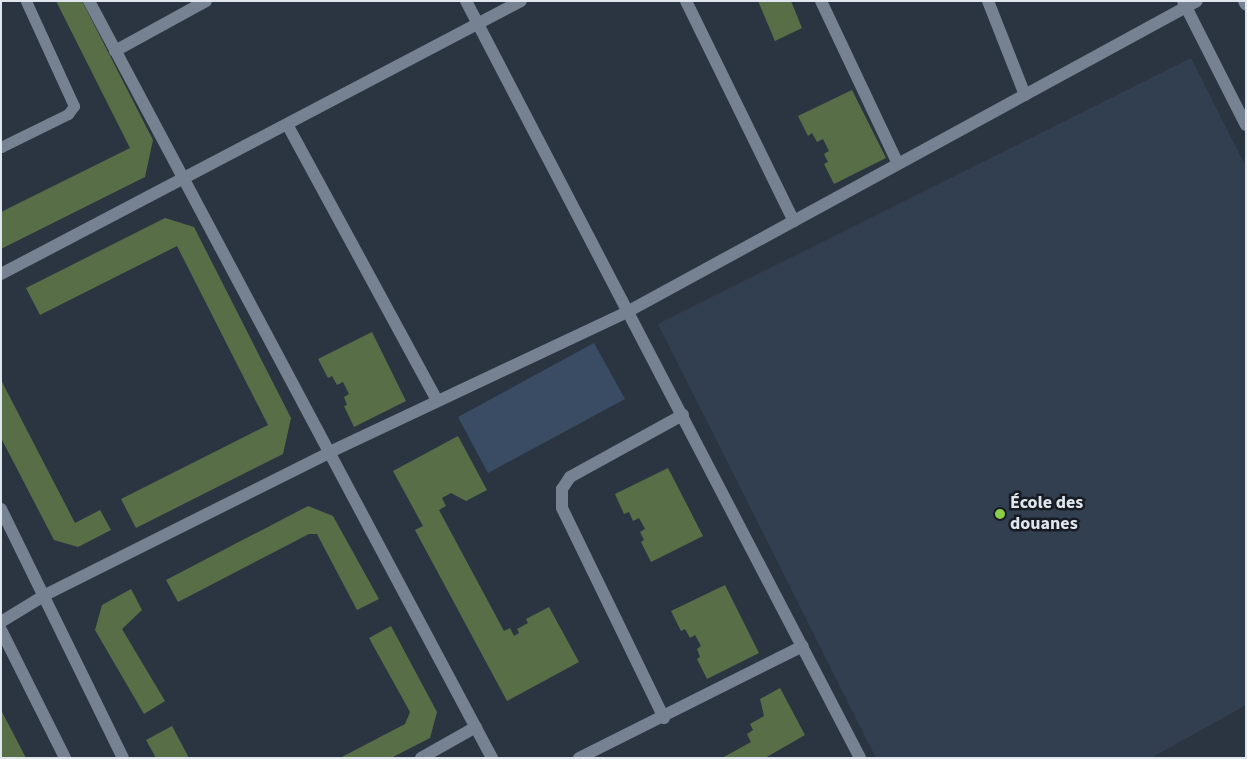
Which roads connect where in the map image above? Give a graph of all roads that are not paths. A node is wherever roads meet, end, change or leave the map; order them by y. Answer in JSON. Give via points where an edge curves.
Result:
{"nodes":[{"id":1,"x":26,"y":1,"type":"edge"},
{"id":2,"x":89,"y":1,"type":"edge"},
{"id":3,"x":206,"y":1,"type":"edge"},
{"id":4,"x":466,"y":1,"type":"edge"},
{"id":5,"x":521,"y":1,"type":"edge"},
{"id":6,"x":686,"y":1,"type":"edge"},
{"id":7,"x":821,"y":1,"type":"edge"},
{"id":8,"x":988,"y":1,"type":"edge"},
{"id":9,"x":1244,"y":1,"type":"edge"},
{"id":10,"x":1189,"y":3,"type":"edge"},
{"id":11,"x":1246,"y":5,"type":"edge"},
{"id":12,"x":477,"y":23,"type":"junction"},
{"id":13,"x":115,"y":51,"type":"junction"},
{"id":14,"x":1025,"y":95,"type":"junction"},
{"id":15,"x":1246,"y":125,"type":"edge"},
{"id":16,"x":288,"y":126,"type":"junction"},
{"id":17,"x":1,"y":147,"type":"edge"},
{"id":18,"x":898,"y":164,"type":"junction"},
{"id":19,"x":183,"y":182,"type":"junction"},
{"id":20,"x":794,"y":221,"type":"junction"},
{"id":21,"x":1,"y":274,"type":"edge"},
{"id":22,"x":627,"y":312,"type":"junction"},
{"id":23,"x":437,"y":400,"type":"junction"},
{"id":24,"x":683,"y":415,"type":"junction"},
{"id":25,"x":332,"y":451,"type":"junction"},
{"id":26,"x":1,"y":508,"type":"edge"},
{"id":27,"x":44,"y":595,"type":"junction"},
{"id":28,"x":1,"y":622,"type":"edge"},
{"id":29,"x":1,"y":630,"type":"edge"},
{"id":30,"x":803,"y":646,"type":"junction"},
{"id":31,"x":664,"y":718,"type":"junction"},
{"id":32,"x":476,"y":727,"type":"junction"},
{"id":33,"x":65,"y":758,"type":"edge"},
{"id":34,"x":123,"y":758,"type":"edge"},
{"id":35,"x":421,"y":758,"type":"edge"},
{"id":36,"x":492,"y":758,"type":"edge"},
{"id":37,"x":579,"y":758,"type":"edge"},
{"id":38,"x":860,"y":758,"type":"edge"}],
"edges":[{"from":1,"to":17,"type":"lane","via":[[74,106],[68,114]]},
{"from":2,"to":13,"type":"street"},
{"from":3,"to":13,"type":"street"},
{"from":4,"to":12,"type":"street"},
{"from":5,"to":12,"type":"street"},
{"from":6,"to":20,"type":"street"},
{"from":7,"to":18,"type":"street"},
{"from":8,"to":14,"type":"street"},
{"from":9,"to":11,"type":"street"},
{"from":10,"to":14,"type":"street"},
{"from":10,"to":15,"type":"street"},
{"from":12,"to":16,"type":"street"},
{"from":12,"to":22,"type":"street"},
{"from":13,"to":19,"type":"street"},
{"from":14,"to":18,"type":"street"},
{"from":16,"to":19,"type":"street"},
{"from":16,"to":23,"type":"street"},
{"from":18,"to":20,"type":"street"},
{"from":19,"to":21,"type":"street"},
{"from":19,"to":25,"type":"street"},
{"from":20,"to":22,"type":"street"},
{"from":22,"to":23,"type":"street"},
{"from":22,"to":24,"type":"street"},
{"from":23,"to":25,"type":"street"},
{"from":24,"to":30,"type":"street"},
{"from":24,"to":31,"type":"street","via":[[570,477],[562,490],[562,508]]},
{"from":25,"to":27,"type":"street"},
{"from":25,"to":32,"type":"street"},
{"from":26,"to":27,"type":"street"},
{"from":27,"to":28,"type":"street"},
{"from":27,"to":34,"type":"street"},
{"from":29,"to":33,"type":"street"},
{"from":30,"to":31,"type":"street"},
{"from":30,"to":38,"type":"street"},
{"from":31,"to":37,"type":"street"},
{"from":32,"to":35,"type":"street"},
{"from":32,"to":36,"type":"street"}]}
